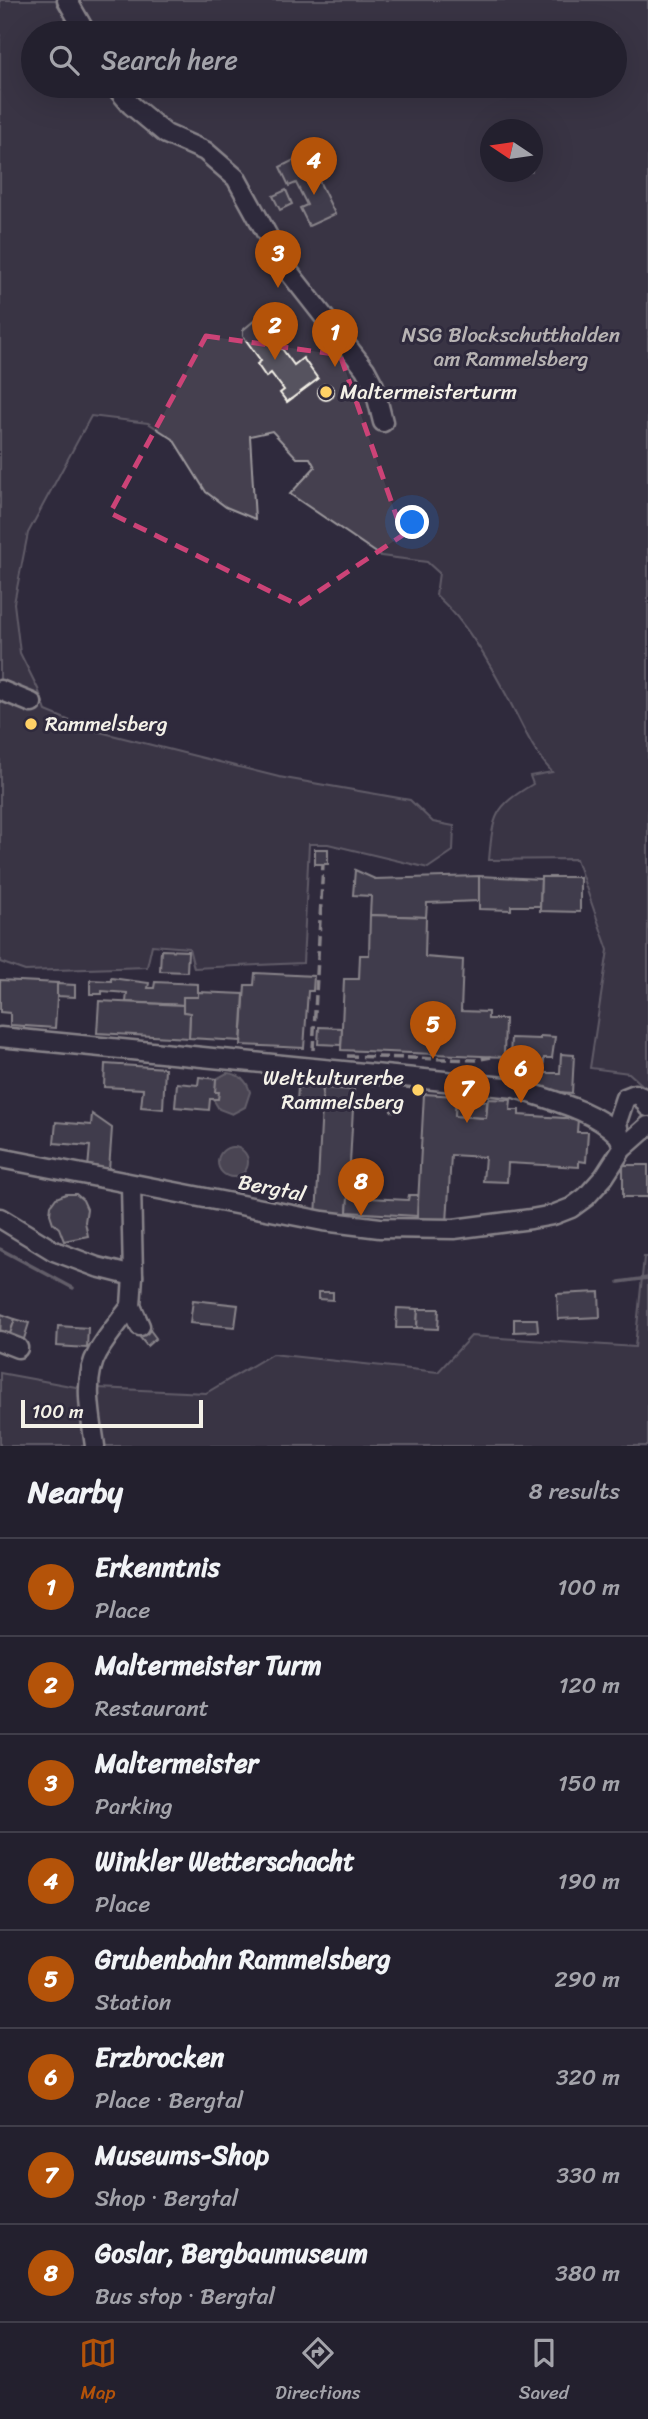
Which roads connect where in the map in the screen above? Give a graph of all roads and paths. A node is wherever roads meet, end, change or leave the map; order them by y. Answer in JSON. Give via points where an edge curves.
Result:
{"nodes":[{"id":1,"x":67,"y":0,"type":"edge"},
{"id":2,"x":79,"y":21,"type":"edge"},
{"id":3,"x":125,"y":98,"type":"edge"},
{"id":4,"x":383,"y":422,"type":"dead end"},
{"id":5,"x":0,"y":690,"type":"edge"},
{"id":6,"x":32,"y":703,"type":"dead end"},
{"id":7,"x":0,"y":1037,"type":"edge"},
{"id":8,"x":648,"y":1107,"type":"edge"},
{"id":9,"x":647,"y":1124,"type":"edge"},
{"id":10,"x":620,"y":1142,"type":"junction"},
{"id":11,"x":0,"y":1158,"type":"edge"},
{"id":12,"x":131,"y":1185,"type":"junction"},
{"id":13,"x":0,"y":1218,"type":"edge"},
{"id":14,"x":133,"y":1276,"type":"junction"},
{"id":15,"x":131,"y":1306,"type":"junction"},
{"id":16,"x":140,"y":1326,"type":"dead end"},
{"id":17,"x":0,"y":1341,"type":"edge"},
{"id":18,"x":18,"y":1348,"type":"dead end"},
{"id":19,"x":95,"y":1446,"type":"edge"}],
"edges":[{"from":1,"to":2,"type":"street"},
{"from":3,"to":4,"type":"street","via":[[166,134],[205,151],[236,178],[285,267],[365,369]]},
{"from":5,"to":6,"type":"street"},
{"from":7,"to":10,"type":"street","via":[[515,1088],[605,1123]]},
{"from":8,"to":10,"type":"street","via":[[635,1094],[625,1098],[617,1122]]},
{"from":9,"to":10,"type":"street","name":"Bergtal"},
{"from":10,"to":12,"type":"street","name":"Bergtal","via":[[604,1177],[571,1208],[554,1215],[453,1229],[323,1222]]},
{"from":11,"to":12,"type":"street","name":"Bergtal"},
{"from":12,"to":14,"type":"street"},
{"from":13,"to":14,"type":"street","via":[[54,1251]]},
{"from":14,"to":15,"type":"street"},
{"from":15,"to":16,"type":"street"},
{"from":15,"to":19,"type":"street","via":[[96,1354],[89,1377]]},
{"from":17,"to":18,"type":"street"}]}
